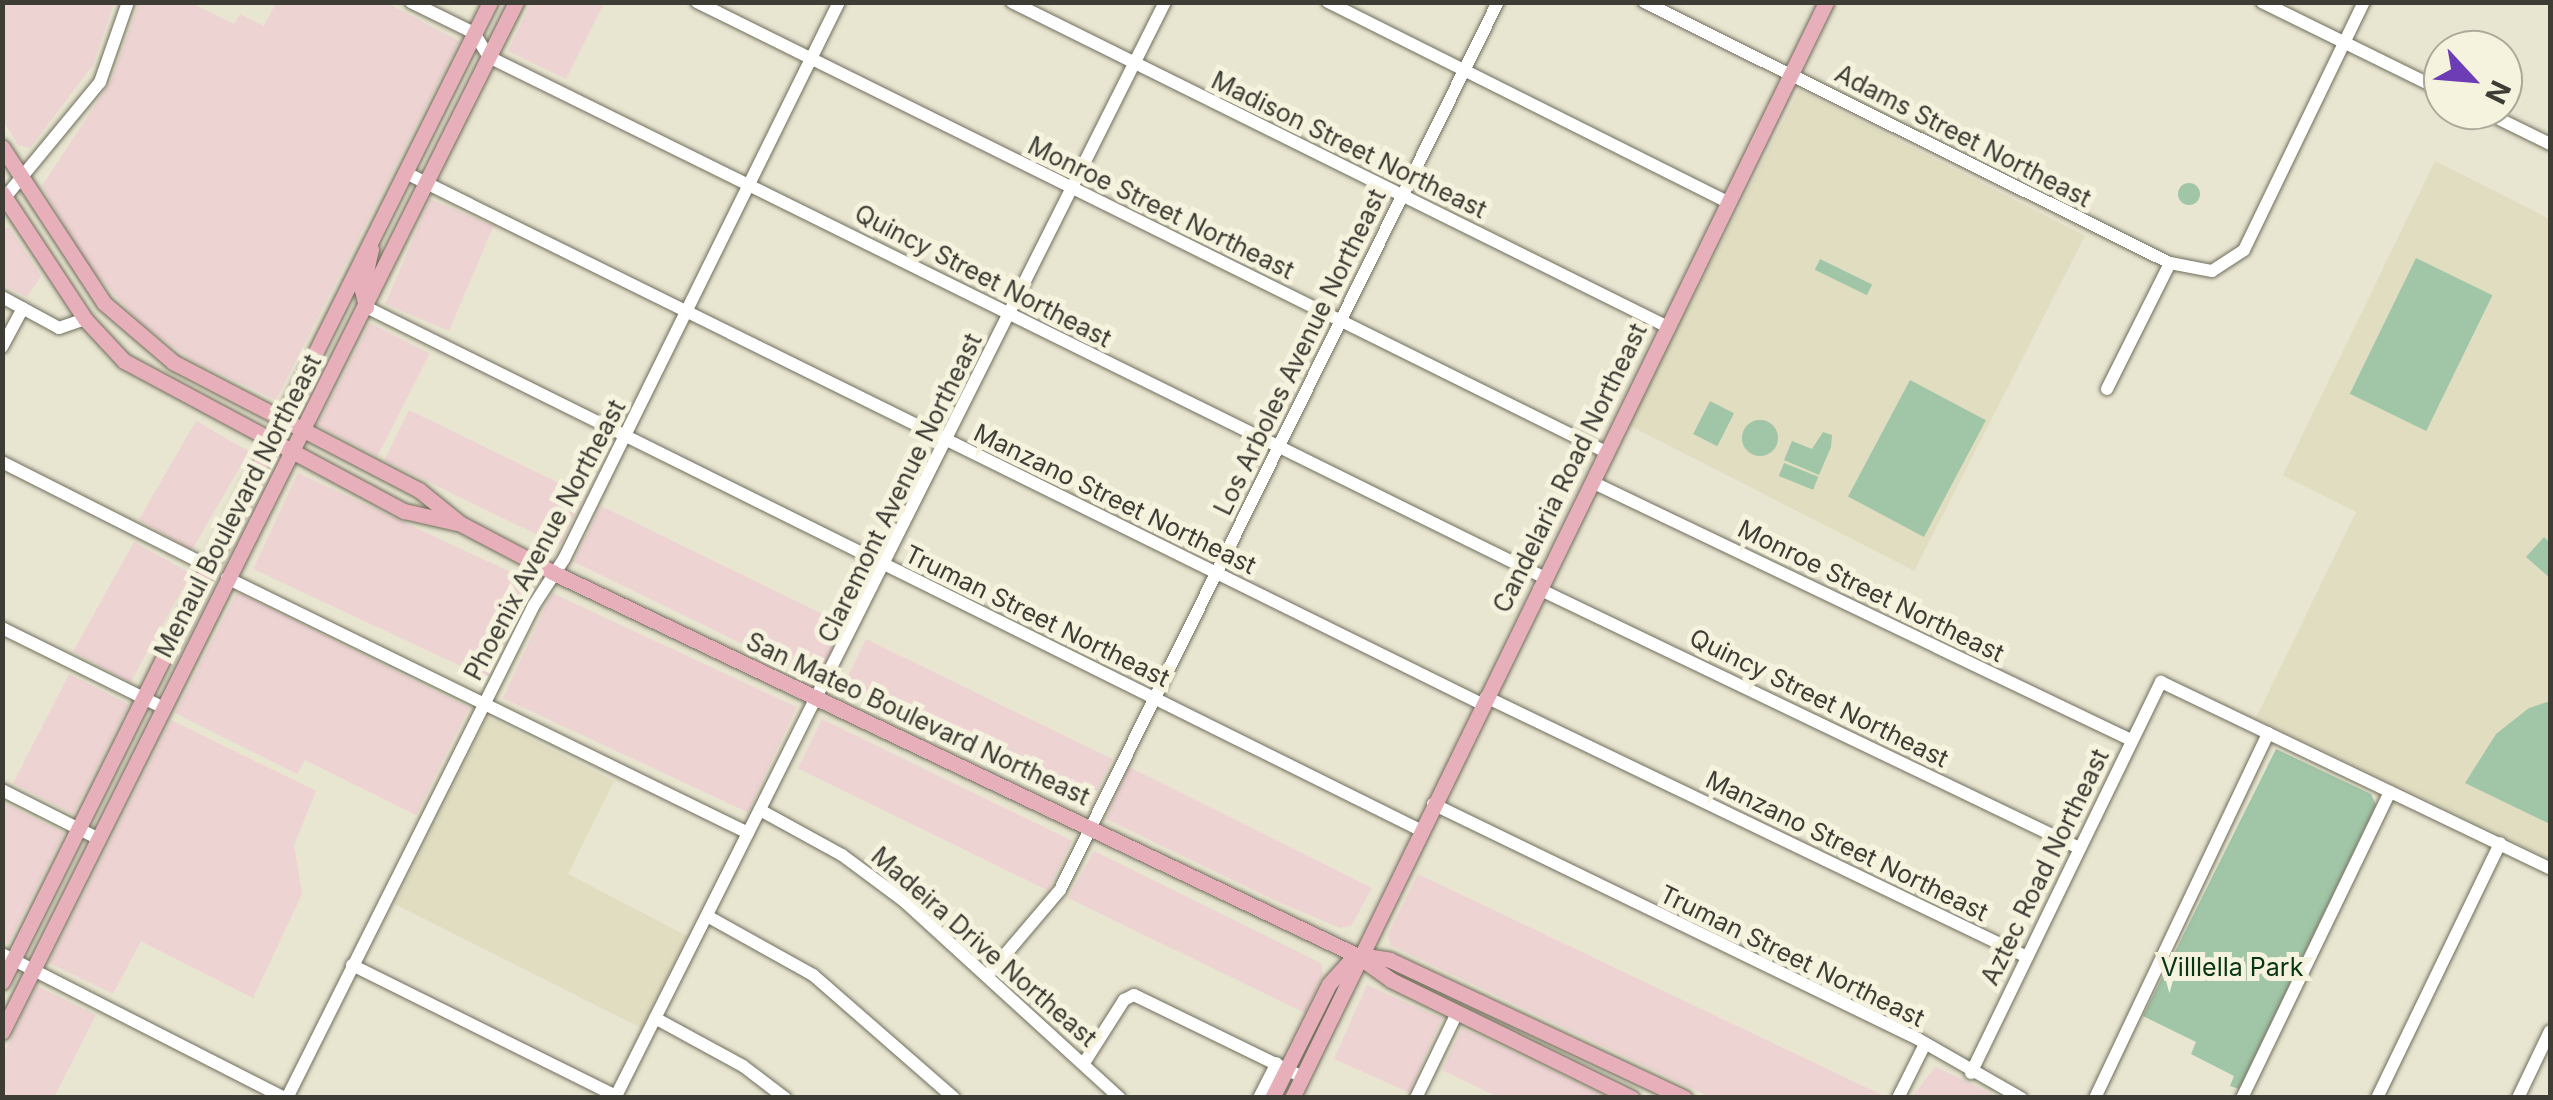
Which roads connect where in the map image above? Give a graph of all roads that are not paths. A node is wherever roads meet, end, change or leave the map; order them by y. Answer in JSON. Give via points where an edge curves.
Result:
{"nodes":[{"id":1,"x":128,"y":2,"type":"edge"},
{"id":2,"x":411,"y":2,"type":"edge"},
{"id":3,"x":490,"y":2,"type":"edge"},
{"id":4,"x":516,"y":2,"type":"edge"},
{"id":5,"x":698,"y":2,"type":"edge"},
{"id":6,"x":839,"y":2,"type":"edge"},
{"id":7,"x":1012,"y":2,"type":"edge"},
{"id":8,"x":1166,"y":2,"type":"edge"},
{"id":9,"x":1328,"y":2,"type":"edge"},
{"id":10,"x":1498,"y":2,"type":"edge"},
{"id":11,"x":1644,"y":2,"type":"edge"},
{"id":12,"x":1826,"y":2,"type":"edge"},
{"id":13,"x":2262,"y":2,"type":"edge"},
{"id":14,"x":2364,"y":2,"type":"edge"},
{"id":15,"x":474,"y":34,"type":"junction"},
{"id":16,"x":2345,"y":43,"type":"junction"},
{"id":17,"x":489,"y":58,"type":"junction"},
{"id":18,"x":811,"y":60,"type":"junction"},
{"id":19,"x":1136,"y":64,"type":"junction"},
{"id":20,"x":1464,"y":70,"type":"junction"},
{"id":21,"x":1790,"y":75,"type":"junction"},
{"id":22,"x":2423,"y":81,"type":"edge"},
{"id":23,"x":2522,"y":130,"type":"edge"},
{"id":24,"x":2550,"y":144,"type":"edge"},
{"id":25,"x":2,"y":147,"type":"edge"},
{"id":26,"x":406,"y":173,"type":"junction"},
{"id":27,"x":22,"y":178,"type":"junction"},
{"id":28,"x":426,"y":183,"type":"junction"},
{"id":29,"x":750,"y":184,"type":"junction"},
{"id":30,"x":1072,"y":191,"type":"junction"},
{"id":31,"x":1402,"y":196,"type":"junction"},
{"id":32,"x":3,"y":197,"type":"edge"},
{"id":33,"x":1728,"y":202,"type":"junction"},
{"id":34,"x":370,"y":245,"type":"junction"},
{"id":35,"x":2170,"y":264,"type":"junction"},
{"id":36,"x":2,"y":297,"type":"edge"},
{"id":37,"x":22,"y":308,"type":"junction"},
{"id":38,"x":366,"y":308,"type":"junction"},
{"id":39,"x":688,"y":310,"type":"junction"},
{"id":40,"x":1011,"y":316,"type":"junction"},
{"id":41,"x":85,"y":319,"type":"junction"},
{"id":42,"x":1340,"y":321,"type":"junction"},
{"id":43,"x":1666,"y":326,"type":"junction"},
{"id":44,"x":2,"y":348,"type":"edge"},
{"id":45,"x":2108,"y":389,"type":"dead end"},
{"id":46,"x":282,"y":421,"type":"junction"},
{"id":47,"x":302,"y":433,"type":"junction"},
{"id":48,"x":625,"y":438,"type":"junction"},
{"id":49,"x":949,"y":442,"type":"junction"},
{"id":50,"x":270,"y":444,"type":"junction"},
{"id":51,"x":1277,"y":447,"type":"junction"},
{"id":52,"x":1606,"y":452,"type":"junction"},
{"id":53,"x":289,"y":454,"type":"junction"},
{"id":54,"x":2,"y":462,"type":"edge"},
{"id":55,"x":1592,"y":482,"type":"junction"},
{"id":56,"x":461,"y":524,"type":"junction"},
{"id":57,"x":227,"y":530,"type":"junction"},
{"id":58,"x":208,"y":566,"type":"junction"},
{"id":59,"x":886,"y":567,"type":"junction"},
{"id":60,"x":554,"y":573,"type":"junction"},
{"id":61,"x":1216,"y":574,"type":"junction"},
{"id":62,"x":227,"y":578,"type":"junction"},
{"id":63,"x":1542,"y":584,"type":"junction"},
{"id":64,"x":2,"y":628,"type":"edge"},
{"id":65,"x":196,"y":644,"type":"junction"},
{"id":66,"x":146,"y":698,"type":"junction"},
{"id":67,"x":1154,"y":699,"type":"junction"},
{"id":68,"x":820,"y":700,"type":"junction"},
{"id":69,"x":1484,"y":700,"type":"junction"},
{"id":70,"x":485,"y":703,"type":"junction"},
{"id":71,"x":164,"y":708,"type":"junction"},
{"id":72,"x":2268,"y":733,"type":"junction"},
{"id":73,"x":2131,"y":740,"type":"junction"},
{"id":74,"x":2,"y":790,"type":"edge"},
{"id":75,"x":2390,"y":792,"type":"junction"},
{"id":76,"x":1434,"y":804,"type":"junction"},
{"id":77,"x":760,"y":810,"type":"junction"},
{"id":78,"x":1090,"y":828,"type":"junction"},
{"id":79,"x":79,"y":829,"type":"junction"},
{"id":80,"x":1420,"y":830,"type":"junction"},
{"id":81,"x":748,"y":833,"type":"junction"},
{"id":82,"x":98,"y":839,"type":"junction"},
{"id":83,"x":2500,"y":843,"type":"junction"},
{"id":84,"x":2079,"y":848,"type":"junction"},
{"id":85,"x":2550,"y":868,"type":"edge"},
{"id":86,"x":707,"y":916,"type":"junction"},
{"id":87,"x":1356,"y":954,"type":"junction"},
{"id":88,"x":8,"y":957,"type":"edge"},
{"id":89,"x":2027,"y":958,"type":"junction"},
{"id":90,"x":352,"y":966,"type":"junction"},
{"id":91,"x":34,"y":970,"type":"junction"},
{"id":92,"x":987,"y":976,"type":"junction"},
{"id":93,"x":2,"y":982,"type":"edge"},
{"id":94,"x":1457,"y":1013,"type":"junction"},
{"id":95,"x":655,"y":1018,"type":"junction"},
{"id":96,"x":2550,"y":1031,"type":"edge"},
{"id":97,"x":2,"y":1032,"type":"edge"},
{"id":98,"x":1566,"y":1041,"type":"junction"},
{"id":99,"x":1924,"y":1046,"type":"junction"},
{"id":100,"x":1084,"y":1062,"type":"junction"},
{"id":101,"x":1282,"y":1066,"type":"junction"},
{"id":102,"x":1972,"y":1073,"type":"junction"},
{"id":103,"x":1302,"y":1077,"type":"junction"},
{"id":104,"x":616,"y":1097,"type":"edge"},
{"id":105,"x":286,"y":1098,"type":"edge"},
{"id":106,"x":785,"y":1098,"type":"edge"},
{"id":107,"x":954,"y":1098,"type":"edge"},
{"id":108,"x":1120,"y":1098,"type":"edge"},
{"id":109,"x":1259,"y":1098,"type":"edge"},
{"id":110,"x":1272,"y":1098,"type":"edge"},
{"id":111,"x":1292,"y":1098,"type":"edge"},
{"id":112,"x":1416,"y":1098,"type":"edge"},
{"id":113,"x":1632,"y":1098,"type":"edge"},
{"id":114,"x":1684,"y":1098,"type":"edge"},
{"id":115,"x":1898,"y":1098,"type":"edge"},
{"id":116,"x":2022,"y":1098,"type":"edge"},
{"id":117,"x":2095,"y":1098,"type":"edge"},
{"id":118,"x":2242,"y":1098,"type":"edge"},
{"id":119,"x":2377,"y":1098,"type":"edge"},
{"id":120,"x":2518,"y":1098,"type":"edge"}],
"edges":[{"from":1,"to":27,"type":"street","via":[[100,82]]},
{"from":2,"to":15,"type":"street"},
{"from":3,"to":15,"type":"main road","name":"Menaul Boulevard Northeast"},
{"from":4,"to":17,"type":"main road","name":"Menaul Boulevard Northeast"},
{"from":5,"to":18,"type":"street","name":"Monroe Street Northeast"},
{"from":6,"to":18,"type":"street","name":"Phoenix Avenue Northeast"},
{"from":7,"to":19,"type":"street","name":"Madison Street Northeast"},
{"from":8,"to":19,"type":"street","name":"Claremont Avenue Northeast"},
{"from":9,"to":20,"type":"street"},
{"from":10,"to":20,"type":"street","name":"Los Arboles Avenue Northeast"},
{"from":11,"to":21,"type":"street","name":"Adams Street Northeast"},
{"from":12,"to":21,"type":"main road","name":"Candelaria Road Northeast"},
{"from":13,"to":16,"type":"street"},
{"from":14,"to":16,"type":"street"},
{"from":15,"to":17,"type":"street"},
{"from":15,"to":26,"type":"main road","name":"Menaul Boulevard Northeast"},
{"from":16,"to":22,"type":"street"},
{"from":16,"to":35,"type":"street","name":"Adams Street Northeast","via":[[2254,231],[2223,267]]},
{"from":17,"to":28,"type":"main road","name":"Menaul Boulevard Northeast"},
{"from":17,"to":29,"type":"street","name":"Quincy Street Northeast"},
{"from":18,"to":29,"type":"street","name":"Phoenix Avenue Northeast"},
{"from":18,"to":30,"type":"street","name":"Monroe Street Northeast"},
{"from":19,"to":30,"type":"street","name":"Claremont Avenue Northeast"},
{"from":19,"to":31,"type":"street","name":"Madison Street Northeast"},
{"from":20,"to":31,"type":"street","name":"Los Arboles Avenue Northeast"},
{"from":20,"to":33,"type":"street"},
{"from":21,"to":33,"type":"main road","name":"Candelaria Road Northeast"},
{"from":21,"to":35,"type":"street","name":"Adams Street Northeast"},
{"from":23,"to":24,"type":"street"},
{"from":25,"to":27,"type":"main road","name":"San Mateo Boulevard Northeast"},
{"from":26,"to":28,"type":"street","name":"Manzano Street Northeast"},
{"from":26,"to":34,"type":"main road","name":"Menaul Boulevard Northeast"},
{"from":27,"to":32,"type":"street"},
{"from":27,"to":46,"type":"main road","name":"San Mateo Boulevard Northeast","via":[[86,280],[145,342]]},
{"from":28,"to":38,"type":"main road","name":"Menaul Boulevard Northeast"},
{"from":28,"to":39,"type":"street","name":"Manzano Street Northeast"},
{"from":29,"to":39,"type":"street","name":"Phoenix Avenue Northeast"},
{"from":29,"to":40,"type":"street","name":"Quincy Street Northeast"},
{"from":30,"to":40,"type":"street","name":"Claremont Avenue Northeast"},
{"from":30,"to":42,"type":"street","name":"Monroe Street Northeast"},
{"from":31,"to":42,"type":"street","name":"Los Arboles Avenue Northeast"},
{"from":31,"to":43,"type":"street","name":"Madison Street Northeast"},
{"from":32,"to":41,"type":"main road","name":"San Mateo Boulevard Northeast"},
{"from":33,"to":43,"type":"main road","name":"Candelaria Road Northeast"},
{"from":34,"to":38,"type":"main road","via":[[372,267],[362,290]]},
{"from":34,"to":46,"type":"main road","name":"Menaul Boulevard Northeast"},
{"from":35,"to":45,"type":"street"},
{"from":36,"to":37,"type":"street"},
{"from":37,"to":41,"type":"street","via":[[59,328]]},
{"from":37,"to":44,"type":"street"},
{"from":38,"to":47,"type":"main road","name":"Menaul Boulevard Northeast"},
{"from":38,"to":48,"type":"street","name":"Truman Street Northeast"},
{"from":39,"to":48,"type":"street","name":"Phoenix Avenue Northeast"},
{"from":39,"to":49,"type":"street","name":"Manzano Street Northeast"},
{"from":40,"to":49,"type":"street","name":"Claremont Avenue Northeast"},
{"from":40,"to":51,"type":"street","name":"Quincy Street Northeast"},
{"from":41,"to":50,"type":"main road","name":"San Mateo Boulevard Northeast","via":[[124,360]]},
{"from":42,"to":51,"type":"street","name":"Los Arboles Avenue Northeast"},
{"from":42,"to":52,"type":"street","name":"Monroe Street Northeast"},
{"from":43,"to":52,"type":"main road","name":"Candelaria Road Northeast"},
{"from":46,"to":47,"type":"main road","name":"San Mateo Boulevard Northeast"},
{"from":46,"to":50,"type":"main road","name":"Menaul Boulevard Northeast"},
{"from":47,"to":53,"type":"main road","name":"Menaul Boulevard Northeast"},
{"from":47,"to":56,"type":"main road","name":"San Mateo Boulevard Northeast","via":[[419,490]]},
{"from":48,"to":59,"type":"street","name":"Truman Street Northeast"},
{"from":48,"to":60,"type":"street","name":"Phoenix Avenue Northeast"},
{"from":49,"to":59,"type":"street","name":"Claremont Avenue Northeast"},
{"from":49,"to":61,"type":"street","name":"Manzano Street Northeast"},
{"from":50,"to":53,"type":"main road","name":"San Mateo Boulevard Northeast"},
{"from":50,"to":57,"type":"main road","name":"Menaul Boulevard Northeast"},
{"from":51,"to":61,"type":"street","name":"Los Arboles Avenue Northeast"},
{"from":51,"to":63,"type":"street","name":"Quincy Street Northeast"},
{"from":52,"to":55,"type":"main road","name":"Candelaria Road Northeast"},
{"from":53,"to":56,"type":"main road","name":"San Mateo Boulevard Northeast","via":[[404,511]]},
{"from":53,"to":62,"type":"main road","name":"Menaul Boulevard Northeast"},
{"from":54,"to":58,"type":"street"},
{"from":55,"to":63,"type":"main road","name":"Candelaria Road Northeast"},
{"from":55,"to":73,"type":"street","name":"Monroe Street Northeast"},
{"from":56,"to":60,"type":"main road","name":"San Mateo Boulevard Northeast"},
{"from":57,"to":58,"type":"main road","name":"Menaul Boulevard Northeast"},
{"from":57,"to":62,"type":"main road","via":[[218,568]]},
{"from":58,"to":65,"type":"main road"},
{"from":58,"to":66,"type":"main road","name":"Menaul Boulevard Northeast"},
{"from":59,"to":67,"type":"street","name":"Truman Street Northeast"},
{"from":59,"to":68,"type":"street","name":"Claremont Avenue Northeast"},
{"from":60,"to":68,"type":"main road","name":"San Mateo Boulevard Northeast"},
{"from":60,"to":70,"type":"street","name":"Phoenix Avenue Northeast"},
{"from":61,"to":67,"type":"street","name":"Los Arboles Avenue Northeast"},
{"from":61,"to":69,"type":"street","name":"Manzano Street Northeast"},
{"from":62,"to":65,"type":"main road","name":"Menaul Boulevard Northeast"},
{"from":62,"to":70,"type":"street"},
{"from":63,"to":69,"type":"main road","name":"Candelaria Road Northeast"},
{"from":63,"to":84,"type":"street","name":"Quincy Street Northeast"},
{"from":64,"to":66,"type":"street"},
{"from":65,"to":71,"type":"main road","name":"Menaul Boulevard Northeast"},
{"from":66,"to":71,"type":"street"},
{"from":66,"to":79,"type":"main road","name":"Menaul Boulevard Northeast"},
{"from":67,"to":78,"type":"street","name":"Los Arboles Avenue Northeast"},
{"from":67,"to":80,"type":"street","name":"Truman Street Northeast"},
{"from":68,"to":77,"type":"street","name":"Claremont Avenue Northeast"},
{"from":68,"to":78,"type":"main road","name":"San Mateo Boulevard Northeast"},
{"from":69,"to":76,"type":"main road","name":"Candelaria Road Northeast"},
{"from":69,"to":89,"type":"street","name":"Manzano Street Northeast"},
{"from":70,"to":81,"type":"street"},
{"from":70,"to":90,"type":"street","name":"Phoenix Avenue Northeast"},
{"from":71,"to":82,"type":"main road","name":"Menaul Boulevard Northeast"},
{"from":72,"to":73,"type":"street","name":"Aztec Road Northeast","via":[[2161,682]]},
{"from":72,"to":75,"type":"street"},
{"from":72,"to":117,"type":"street"},
{"from":73,"to":84,"type":"street","name":"Aztec Road Northeast"},
{"from":74,"to":79,"type":"street"},
{"from":75,"to":83,"type":"street"},
{"from":75,"to":118,"type":"street"},
{"from":76,"to":80,"type":"main road","name":"Candelaria Road Northeast"},
{"from":76,"to":99,"type":"street","name":"Truman Street Northeast"},
{"from":77,"to":81,"type":"street","name":"Claremont Avenue Northeast"},
{"from":77,"to":92,"type":"street","name":"Madeira Drive Northeast","via":[[872,876]]},
{"from":78,"to":87,"type":"main road","name":"San Mateo Boulevard Northeast"},
{"from":78,"to":92,"type":"street","name":"Los Arboles Avenue Northeast","via":[[1054,903]]},
{"from":79,"to":82,"type":"street"},
{"from":79,"to":88,"type":"main road","name":"Menaul Boulevard Northeast"},
{"from":80,"to":87,"type":"main road","name":"Candelaria Road Northeast"},
{"from":81,"to":86,"type":"street","name":"Claremont Avenue Northeast"},
{"from":82,"to":91,"type":"main road","name":"Menaul Boulevard Northeast"},
{"from":83,"to":85,"type":"street"},
{"from":83,"to":119,"type":"street"},
{"from":84,"to":89,"type":"street","name":"Aztec Road Northeast"},
{"from":86,"to":95,"type":"street","name":"Claremont Avenue Northeast"},
{"from":86,"to":107,"type":"street","via":[[813,976]]},
{"from":87,"to":94,"type":"main road","name":"San Mateo Boulevard Northeast"},
{"from":87,"to":98,"type":"main road","name":"San Mateo Boulevard Northeast","via":[[1390,960]]},
{"from":87,"to":101,"type":"main road","name":"Candelaria Road Northeast","via":[[1330,984]]},
{"from":87,"to":103,"type":"main road","name":"Candelaria Road Northeast"},
{"from":88,"to":91,"type":"street"},
{"from":88,"to":93,"type":"main road","name":"Menaul Boulevard Northeast"},
{"from":89,"to":102,"type":"street","name":"Aztec Road Northeast"},
{"from":90,"to":104,"type":"street"},
{"from":90,"to":105,"type":"street","name":"Phoenix Avenue Northeast"},
{"from":91,"to":97,"type":"main road","name":"Menaul Boulevard Northeast"},
{"from":91,"to":105,"type":"street"},
{"from":92,"to":100,"type":"street","name":"Madeira Drive Northeast"},
{"from":94,"to":98,"type":"main road","via":[[1476,1008],[1529,1033]]},
{"from":94,"to":112,"type":"street"},
{"from":94,"to":113,"type":"main road","name":"San Mateo Boulevard Northeast"},
{"from":95,"to":104,"type":"street","name":"Claremont Avenue Northeast"},
{"from":95,"to":106,"type":"street","via":[[731,1058]]},
{"from":96,"to":120,"type":"street"},
{"from":98,"to":114,"type":"main road","name":"San Mateo Boulevard Northeast"},
{"from":99,"to":102,"type":"street","name":"Truman Street Northeast"},
{"from":99,"to":115,"type":"street"},
{"from":100,"to":101,"type":"street","via":[[1124,1000],[1134,995]]},
{"from":100,"to":108,"type":"street","name":"Madeira Drive Northeast"},
{"from":101,"to":103,"type":"street"},
{"from":101,"to":109,"type":"street"},
{"from":101,"to":110,"type":"main road","name":"Candelaria Road Northeast"},
{"from":102,"to":116,"type":"street","name":"Truman Street Northeast"},
{"from":103,"to":111,"type":"main road","name":"Candelaria Road Northeast"}]}
